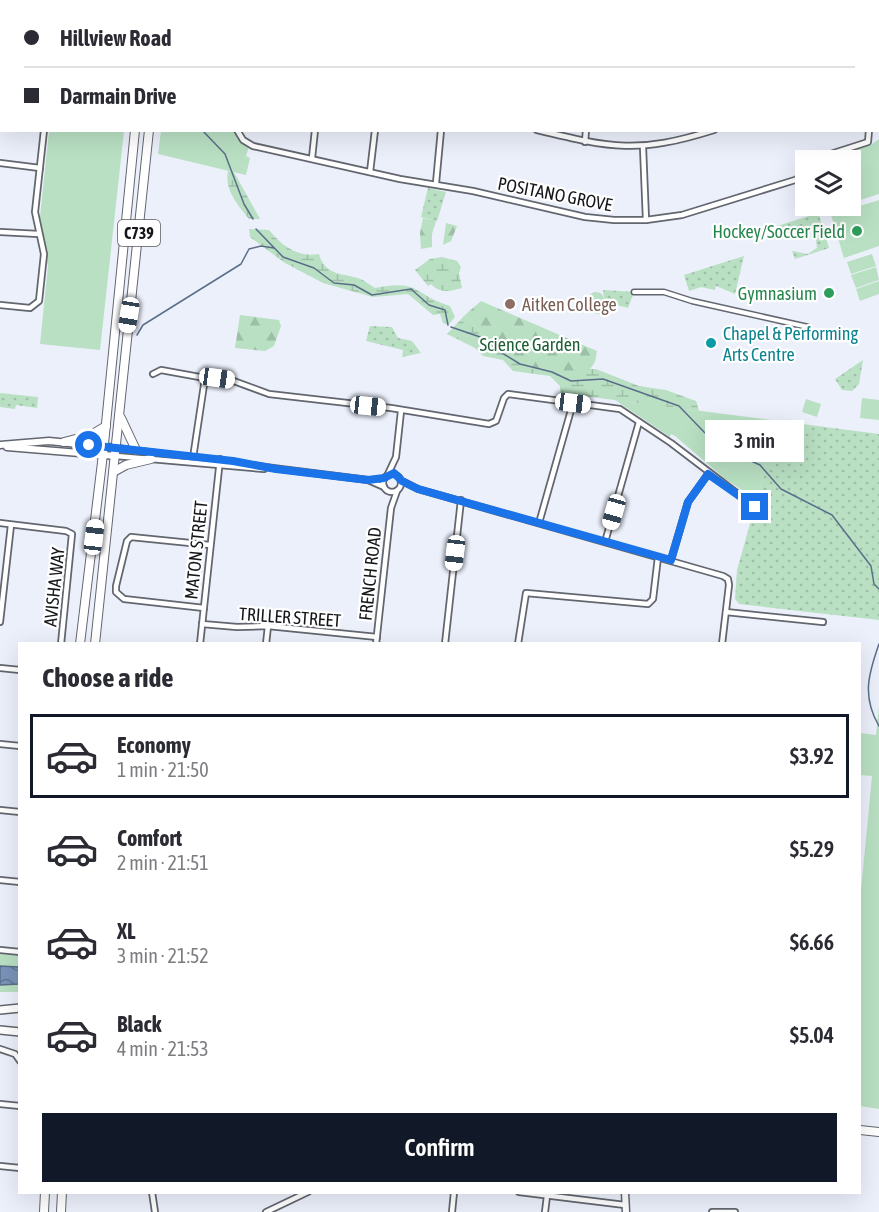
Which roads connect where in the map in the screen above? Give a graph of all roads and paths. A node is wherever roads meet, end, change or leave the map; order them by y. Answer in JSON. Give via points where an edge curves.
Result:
{"nodes":[{"id":1,"x":44,"y":132,"type":"edge"},
{"id":2,"x":135,"y":132,"type":"edge"},
{"id":3,"x":149,"y":132,"type":"edge"},
{"id":4,"x":239,"y":132,"type":"edge"},
{"id":5,"x":315,"y":132,"type":"edge"},
{"id":6,"x":375,"y":132,"type":"edge"},
{"id":7,"x":441,"y":132,"type":"edge"},
{"id":8,"x":545,"y":132,"type":"edge"},
{"id":9,"x":586,"y":132,"type":"edge"},
{"id":10,"x":708,"y":132,"type":"edge"},
{"id":11,"x":869,"y":132,"type":"edge"},
{"id":12,"x":585,"y":142,"type":"junction"},
{"id":13,"x":644,"y":147,"type":"junction"},
{"id":14,"x":843,"y":150,"type":"edge"},
{"id":15,"x":312,"y":158,"type":"junction"},
{"id":16,"x":0,"y":163,"type":"edge"},
{"id":17,"x":40,"y":168,"type":"junction"},
{"id":18,"x":370,"y":172,"type":"junction"},
{"id":19,"x":795,"y":180,"type":"edge"},
{"id":20,"x":435,"y":183,"type":"junction"},
{"id":21,"x":646,"y":220,"type":"junction"},
{"id":22,"x":0,"y":232,"type":"edge"},
{"id":23,"x":39,"y":234,"type":"junction"},
{"id":24,"x":634,"y":292,"type":"dead end"},
{"id":25,"x":0,"y":305,"type":"edge"},
{"id":26,"x":808,"y":327,"type":"dead end"},
{"id":27,"x":153,"y":374,"type":"dead end"},
{"id":28,"x":205,"y":378,"type":"junction"},
{"id":29,"x":573,"y":403,"type":"junction"},
{"id":30,"x":401,"y":411,"type":"junction"},
{"id":31,"x":120,"y":414,"type":"junction"},
{"id":32,"x":639,"y":422,"type":"junction"},
{"id":33,"x":106,"y":426,"type":"junction"},
{"id":34,"x":64,"y":442,"type":"junction"},
{"id":35,"x":0,"y":446,"type":"edge"},
{"id":36,"x":103,"y":450,"type":"junction"},
{"id":37,"x":136,"y":450,"type":"junction"},
{"id":38,"x":117,"y":452,"type":"junction"},
{"id":39,"x":193,"y":456,"type":"junction"},
{"id":40,"x":396,"y":457,"type":"junction"},
{"id":41,"x":151,"y":459,"type":"junction"},
{"id":42,"x":220,"y":459,"type":"junction"},
{"id":43,"x":192,"y":464,"type":"junction"},
{"id":44,"x":219,"y":466,"type":"junction"},
{"id":45,"x":276,"y":469,"type":"junction"},
{"id":46,"x":114,"y":471,"type":"junction"},
{"id":47,"x":708,"y":474,"type":"junction"},
{"id":48,"x":386,"y":476,"type":"junction"},
{"id":49,"x":400,"y":478,"type":"junction"},
{"id":50,"x":368,"y":480,"type":"junction"},
{"id":51,"x":385,"y":488,"type":"junction"},
{"id":52,"x":418,"y":489,"type":"junction"},
{"id":53,"x":398,"y":490,"type":"junction"},
{"id":54,"x":461,"y":500,"type":"junction"},
{"id":55,"x":755,"y":507,"type":"dead end"},
{"id":56,"x":391,"y":508,"type":"junction"},
{"id":57,"x":539,"y":523,"type":"junction"},
{"id":58,"x":0,"y":524,"type":"edge"},
{"id":59,"x":11,"y":525,"type":"junction"},
{"id":60,"x":605,"y":542,"type":"junction"},
{"id":61,"x":210,"y":545,"type":"junction"},
{"id":62,"x":658,"y":557,"type":"junction"},
{"id":63,"x":671,"y":560,"type":"junction"},
{"id":64,"x":1,"y":596,"type":"edge"},
{"id":65,"x":204,"y":608,"type":"junction"},
{"id":66,"x":726,"y":612,"type":"junction"},
{"id":67,"x":0,"y":622,"type":"edge"},
{"id":68,"x":823,"y":622,"type":"dead end"},
{"id":69,"x":202,"y":624,"type":"junction"},
{"id":70,"x":268,"y":626,"type":"junction"},
{"id":71,"x":377,"y":637,"type":"junction"},
{"id":72,"x":62,"y":642,"type":"edge"},
{"id":73,"x":80,"y":642,"type":"edge"},
{"id":74,"x":95,"y":642,"type":"edge"},
{"id":75,"x":200,"y":642,"type":"edge"},
{"id":76,"x":266,"y":642,"type":"edge"},
{"id":77,"x":376,"y":642,"type":"edge"},
{"id":78,"x":445,"y":642,"type":"edge"},
{"id":79,"x":518,"y":642,"type":"edge"},
{"id":80,"x":722,"y":642,"type":"edge"},
{"id":81,"x":0,"y":668,"type":"edge"},
{"id":82,"x":18,"y":670,"type":"edge"},
{"id":83,"x":0,"y":744,"type":"edge"},
{"id":84,"x":18,"y":746,"type":"edge"},
{"id":85,"x":0,"y":810,"type":"edge"},
{"id":86,"x":18,"y":812,"type":"edge"},
{"id":87,"x":0,"y":880,"type":"edge"},
{"id":88,"x":18,"y":882,"type":"edge"},
{"id":89,"x":0,"y":950,"type":"edge"},
{"id":90,"x":18,"y":952,"type":"edge"},
{"id":91,"x":18,"y":1008,"type":"edge"},
{"id":92,"x":0,"y":1010,"type":"edge"},
{"id":93,"x":18,"y":1013,"type":"edge"},
{"id":94,"x":0,"y":1030,"type":"edge"},
{"id":95,"x":18,"y":1032,"type":"edge"},
{"id":96,"x":0,"y":1049,"type":"edge"},
{"id":97,"x":18,"y":1058,"type":"edge"},
{"id":98,"x":0,"y":1104,"type":"edge"},
{"id":99,"x":18,"y":1106,"type":"edge"},
{"id":100,"x":861,"y":1130,"type":"edge"},
{"id":101,"x":879,"y":1132,"type":"edge"},
{"id":102,"x":0,"y":1166,"type":"edge"},
{"id":103,"x":18,"y":1168,"type":"edge"},
{"id":104,"x":45,"y":1194,"type":"edge"},
{"id":105,"x":62,"y":1194,"type":"edge"},
{"id":106,"x":152,"y":1194,"type":"edge"},
{"id":107,"x":304,"y":1194,"type":"edge"},
{"id":108,"x":454,"y":1194,"type":"edge"},
{"id":109,"x":533,"y":1194,"type":"edge"},
{"id":110,"x":547,"y":1196,"type":"junction"},
{"id":111,"x":626,"y":1208,"type":"edge"},
{"id":112,"x":44,"y":1212,"type":"edge"},
{"id":113,"x":62,"y":1212,"type":"edge"},
{"id":114,"x":154,"y":1212,"type":"edge"},
{"id":115,"x":267,"y":1212,"type":"edge"},
{"id":116,"x":452,"y":1212,"type":"edge"},
{"id":117,"x":545,"y":1212,"type":"edge"},
{"id":118,"x":712,"y":1212,"type":"edge"},
{"id":119,"x":735,"y":1212,"type":"edge"}],
"edges":[{"from":1,"to":17,"type":"street"},
{"from":2,"to":33,"type":"main road","number":"C739"},
{"from":3,"to":31,"type":"main road","number":"C739"},
{"from":4,"to":15,"type":"street","name":"POSITANO GROVE","via":[[250,145]]},
{"from":5,"to":15,"type":"street"},
{"from":6,"to":18,"type":"street"},
{"from":7,"to":20,"type":"street"},
{"from":8,"to":12,"type":"street"},
{"from":9,"to":12,"type":"street"},
{"from":10,"to":13,"type":"street"},
{"from":11,"to":14,"type":"street","via":[[868,142]]},
{"from":12,"to":13,"type":"street"},
{"from":13,"to":21,"type":"street"},
{"from":15,"to":18,"type":"street","name":"POSITANO GROVE"},
{"from":16,"to":17,"type":"street"},
{"from":17,"to":23,"type":"street","via":[[35,212]]},
{"from":18,"to":20,"type":"street","name":"POSITANO GROVE"},
{"from":19,"to":21,"type":"street","name":"POSITANO GROVE","via":[[704,209]]},
{"from":20,"to":21,"type":"street","name":"POSITANO GROVE","via":[[585,217]]},
{"from":22,"to":23,"type":"street"},
{"from":23,"to":25,"type":"street","via":[[44,254],[39,302],[30,308]]},
{"from":24,"to":26,"type":"street","via":[[664,292]]},
{"from":27,"to":28,"type":"street","via":[[161,370]]},
{"from":28,"to":30,"type":"street","via":[[231,380],[269,394]]},
{"from":28,"to":39,"type":"street"},
{"from":29,"to":30,"type":"street","via":[[508,394],[496,421],[489,424]]},
{"from":29,"to":32,"type":"street","via":[[620,409]]},
{"from":29,"to":57,"type":"street"},
{"from":30,"to":40,"type":"street"},
{"from":31,"to":37,"type":"main road"},
{"from":31,"to":38,"type":"main road","number":"C739"},
{"from":32,"to":47,"type":"street"},
{"from":32,"to":60,"type":"street"},
{"from":33,"to":34,"type":"main road","via":[[91,435]]},
{"from":33,"to":36,"type":"main road","number":"C739"},
{"from":34,"to":35,"type":"street"},
{"from":34,"to":36,"type":"street"},
{"from":35,"to":36,"type":"street"},
{"from":36,"to":38,"type":"street"},
{"from":36,"to":73,"type":"main road","number":"C739"},
{"from":37,"to":38,"type":"street"},
{"from":37,"to":39,"type":"street"},
{"from":38,"to":41,"type":"street"},
{"from":38,"to":46,"type":"main road","number":"C739"},
{"from":39,"to":42,"type":"street"},
{"from":39,"to":43,"type":"street"},
{"from":40,"to":48,"type":"street"},
{"from":40,"to":49,"type":"street"},
{"from":41,"to":43,"type":"street"},
{"from":41,"to":46,"type":"main road"},
{"from":42,"to":44,"type":"street","name":"MATON STREET"},
{"from":42,"to":45,"type":"street"},
{"from":43,"to":44,"type":"street"},
{"from":44,"to":45,"type":"street"},
{"from":44,"to":61,"type":"street","name":"MATON STREET"},
{"from":45,"to":50,"type":"street"},
{"from":46,"to":74,"type":"main road","number":"C739"},
{"from":47,"to":55,"type":"street"},
{"from":47,"to":63,"type":"street","via":[[688,502]]},
{"from":48,"to":49,"type":"street"},
{"from":48,"to":50,"type":"street"},
{"from":48,"to":51,"type":"street","name":"FRENCH ROAD"},
{"from":49,"to":52,"type":"street"},
{"from":49,"to":53,"type":"street","name":"FRENCH ROAD"},
{"from":50,"to":51,"type":"street"},
{"from":51,"to":53,"type":"street"},
{"from":51,"to":56,"type":"street","name":"FRENCH ROAD"},
{"from":52,"to":53,"type":"street"},
{"from":52,"to":54,"type":"street"},
{"from":53,"to":56,"type":"street","name":"FRENCH ROAD"},
{"from":54,"to":57,"type":"street"},
{"from":54,"to":78,"type":"street"},
{"from":56,"to":71,"type":"street","name":"FRENCH ROAD"},
{"from":57,"to":60,"type":"street"},
{"from":58,"to":59,"type":"street","name":"AVISHA WAY"},
{"from":59,"to":64,"type":"street"},
{"from":59,"to":72,"type":"street","name":"AVISHA WAY","via":[[66,531],[73,536]]},
{"from":60,"to":62,"type":"street"},
{"from":61,"to":65,"type":"street","name":"MATON STREET"},
{"from":61,"to":65,"type":"street","via":[[129,537],[116,586],[116,592],[124,599]]},
{"from":62,"to":63,"type":"street"},
{"from":62,"to":79,"type":"street","via":[[648,604],[526,593]]},
{"from":63,"to":66,"type":"street","via":[[728,579]]},
{"from":64,"to":67,"type":"street"},
{"from":65,"to":69,"type":"street","name":"MATON STREET"},
{"from":66,"to":68,"type":"street"},
{"from":66,"to":80,"type":"street"},
{"from":69,"to":70,"type":"street","name":"TRILLER STREET"},
{"from":69,"to":75,"type":"street","name":"MATON STREET"},
{"from":70,"to":71,"type":"street","name":"TRILLER STREET"},
{"from":70,"to":76,"type":"street"},
{"from":71,"to":77,"type":"street","name":"FRENCH ROAD"},
{"from":81,"to":82,"type":"street"},
{"from":83,"to":84,"type":"street"},
{"from":85,"to":86,"type":"street"},
{"from":87,"to":88,"type":"street"},
{"from":89,"to":90,"type":"street"},
{"from":91,"to":92,"type":"main road"},
{"from":92,"to":93,"type":"main road"},
{"from":94,"to":95,"type":"main road"},
{"from":96,"to":97,"type":"street"},
{"from":98,"to":99,"type":"street"},
{"from":100,"to":101,"type":"main road"},
{"from":102,"to":103,"type":"street"},
{"from":104,"to":112,"type":"main road"},
{"from":105,"to":113,"type":"main road"},
{"from":106,"to":114,"type":"street"},
{"from":107,"to":115,"type":"street"},
{"from":108,"to":116,"type":"street"},
{"from":109,"to":110,"type":"street"},
{"from":110,"to":111,"type":"street"},
{"from":110,"to":117,"type":"street"},
{"from":118,"to":119,"type":"street"}]}
